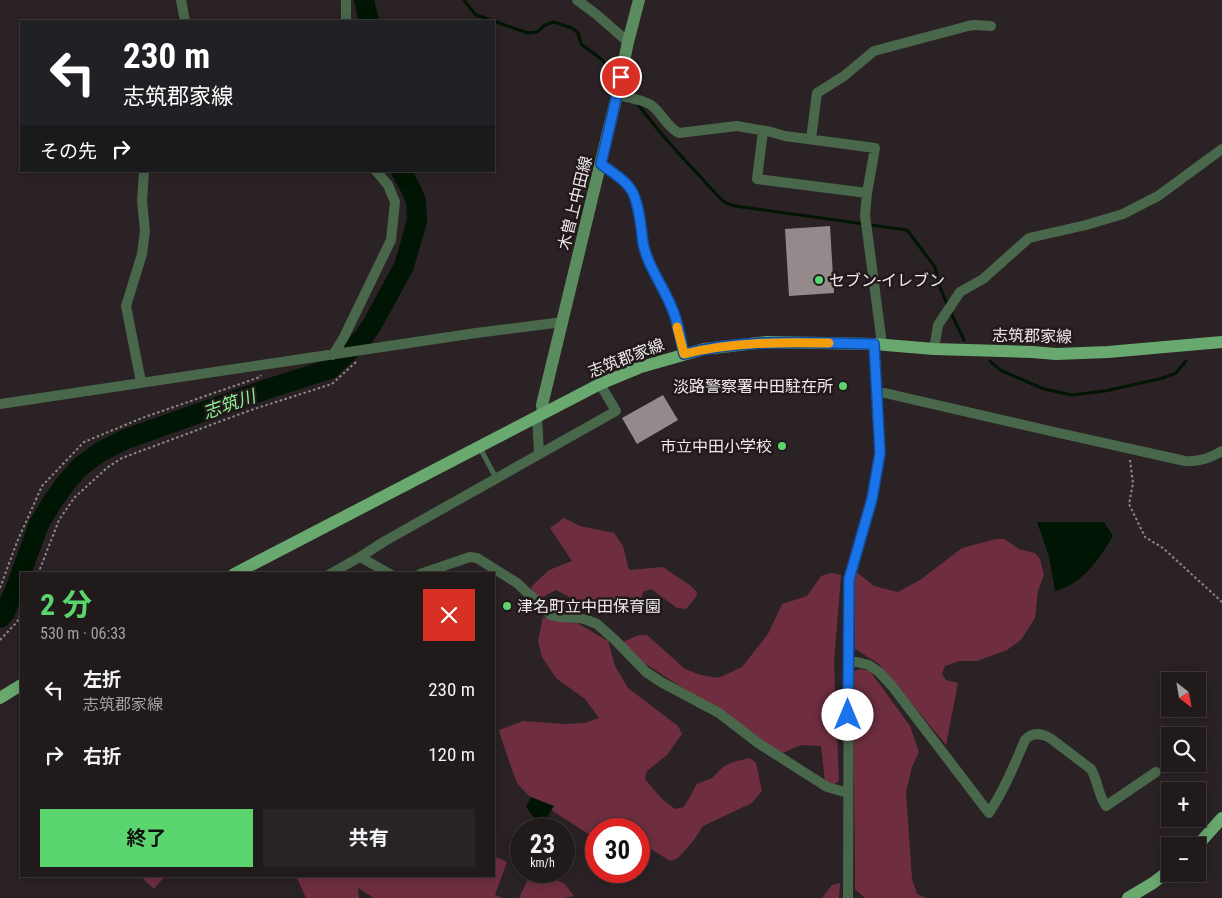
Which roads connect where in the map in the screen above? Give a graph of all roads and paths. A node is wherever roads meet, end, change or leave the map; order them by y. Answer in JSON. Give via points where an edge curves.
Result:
{"nodes":[{"id":1,"x":181,"y":0,"type":"edge"},
{"id":2,"x":346,"y":0,"type":"edge"},
{"id":3,"x":577,"y":0,"type":"edge"},
{"id":4,"x":639,"y":0,"type":"edge"},
{"id":5,"x":185,"y":20,"type":"edge"},
{"id":6,"x":346,"y":20,"type":"edge"},
{"id":7,"x":990,"y":26,"type":"dead end"},
{"id":8,"x":628,"y":42,"type":"junction"},
{"id":9,"x":617,"y":95,"type":"junction"},
{"id":10,"x":763,"y":132,"type":"junction"},
{"id":11,"x":811,"y":139,"type":"junction"},
{"id":12,"x":1222,"y":149,"type":"edge"},
{"id":13,"x":601,"y":164,"type":"junction"},
{"id":14,"x":144,"y":172,"type":"edge"},
{"id":15,"x":377,"y":172,"type":"edge"},
{"id":16,"x":867,"y":193,"type":"junction"},
{"id":17,"x":562,"y":322,"type":"junction"},
{"id":18,"x":1222,"y":342,"type":"edge"},
{"id":19,"x":878,"y":344,"type":"junction"},
{"id":20,"x":363,"y":349,"type":"junction"},
{"id":21,"x":934,"y":349,"type":"junction"},
{"id":22,"x":334,"y":354,"type":"junction"},
{"id":23,"x":684,"y":354,"type":"junction"},
{"id":24,"x":267,"y":364,"type":"junction"},
{"id":25,"x":141,"y":382,"type":"junction"},
{"id":26,"x":600,"y":384,"type":"junction"},
{"id":27,"x":876,"y":391,"type":"junction"},
{"id":28,"x":0,"y":404,"type":"edge"},
{"id":29,"x":540,"y":415,"type":"junction"},
{"id":30,"x":480,"y":446,"type":"junction"},
{"id":31,"x":1129,"y":448,"type":"junction"},
{"id":32,"x":1222,"y":451,"type":"edge"},
{"id":33,"x":539,"y":454,"type":"junction"},
{"id":34,"x":496,"y":479,"type":"junction"},
{"id":35,"x":360,"y":557,"type":"junction"},
{"id":36,"x":39,"y":572,"type":"edge"},
{"id":37,"x":238,"y":572,"type":"edge"},
{"id":38,"x":334,"y":572,"type":"edge"},
{"id":39,"x":386,"y":572,"type":"edge"},
{"id":40,"x":426,"y":572,"type":"edge"},
{"id":41,"x":0,"y":588,"type":"edge"},
{"id":42,"x":1222,"y":602,"type":"edge"},
{"id":43,"x":20,"y":615,"type":"edge"},
{"id":44,"x":0,"y":640,"type":"edge"},
{"id":45,"x":849,"y":660,"type":"junction"},
{"id":46,"x":20,"y":686,"type":"edge"},
{"id":47,"x":0,"y":698,"type":"edge"},
{"id":48,"x":1156,"y":772,"type":"dead end"},
{"id":49,"x":848,"y":793,"type":"junction"},
{"id":50,"x":1222,"y":818,"type":"edge"},
{"id":51,"x":1205,"y":837,"type":"edge"},
{"id":52,"x":1161,"y":877,"type":"edge"},
{"id":53,"x":848,"y":898,"type":"edge"},
{"id":54,"x":1128,"y":898,"type":"edge"}],
"edges":[{"from":1,"to":5,"type":"street"},
{"from":2,"to":6,"type":"street"},
{"from":3,"to":8,"type":"street"},
{"from":4,"to":8,"type":"main road","name":"木曽上中田線"},
{"from":7,"to":11,"type":"street","via":[[968,26],[874,51],[817,93]]},
{"from":8,"to":9,"type":"main road","name":"木曽上中田線"},
{"from":9,"to":10,"type":"street","via":[[652,105],[679,133],[737,126]]},
{"from":9,"to":13,"type":"main road","name":"木曽上中田線"},
{"from":10,"to":11,"type":"street"},
{"from":10,"to":16,"type":"street","via":[[757,178]]},
{"from":11,"to":16,"type":"street","via":[[874,148]]},
{"from":12,"to":21,"type":"street","via":[[1158,196],[1123,214],[1029,238],[983,279],[960,292],[938,325]]},
{"from":13,"to":17,"type":"main road","name":"木曽上中田線"},
{"from":13,"to":23,"type":"street","via":[[631,188],[649,262],[672,307]]},
{"from":14,"to":25,"type":"street","via":[[142,254],[126,306]]},
{"from":15,"to":22,"type":"street","via":[[388,185],[395,202],[391,240]]},
{"from":16,"to":19,"type":"street","via":[[865,215]]},
{"from":17,"to":20,"type":"street"},
{"from":17,"to":29,"type":"main road","name":"木曽上中田線"},
{"from":18,"to":21,"type":"main road","name":"志筑郡家線","via":[[1056,354]]},
{"from":19,"to":21,"type":"main road","name":"志筑郡家線"},
{"from":19,"to":23,"type":"main road","name":"志筑郡家線","via":[[766,342]]},
{"from":19,"to":27,"type":"street"},
{"from":20,"to":22,"type":"street"},
{"from":20,"to":36,"type":"path","via":[[356,363],[332,384],[250,410],[122,458],[108,467],[74,498],[59,520]]},
{"from":22,"to":24,"type":"street"},
{"from":23,"to":26,"type":"main road","name":"志筑郡家線"},
{"from":24,"to":25,"type":"street"},
{"from":24,"to":41,"type":"path","via":[[260,377],[84,442],[42,486]]},
{"from":25,"to":28,"type":"street"},
{"from":26,"to":29,"type":"main road","name":"志筑郡家線"},
{"from":26,"to":33,"type":"street","via":[[616,411]]},
{"from":27,"to":31,"type":"street"},
{"from":27,"to":45,"type":"street","via":[[880,453],[872,499],[849,579]]},
{"from":29,"to":30,"type":"main road","name":"志筑郡家線"},
{"from":29,"to":33,"type":"street"},
{"from":30,"to":34,"type":"lane"},
{"from":30,"to":37,"type":"main road","name":"志筑郡家線"},
{"from":31,"to":32,"type":"street","via":[[1185,461],[1204,460]]},
{"from":31,"to":42,"type":"path","via":[[1134,483],[1129,504],[1145,537],[1163,548]]},
{"from":33,"to":34,"type":"street"},
{"from":34,"to":35,"type":"street"},
{"from":35,"to":38,"type":"street"},
{"from":35,"to":39,"type":"street"},
{"from":40,"to":49,"type":"street","via":[[470,557],[477,558],[517,583],[551,614],[597,624],[646,672],[719,713],[758,743],[827,787]]},
{"from":43,"to":44,"type":"path"},
{"from":45,"to":48,"type":"street","via":[[869,665],[892,686],[990,813],[1025,740],[1035,734],[1050,738],[1091,769],[1106,806]]},
{"from":45,"to":49,"type":"street"},
{"from":46,"to":47,"type":"main road"},
{"from":49,"to":53,"type":"street"},
{"from":50,"to":51,"type":"main road"},
{"from":52,"to":54,"type":"main road"}]}
